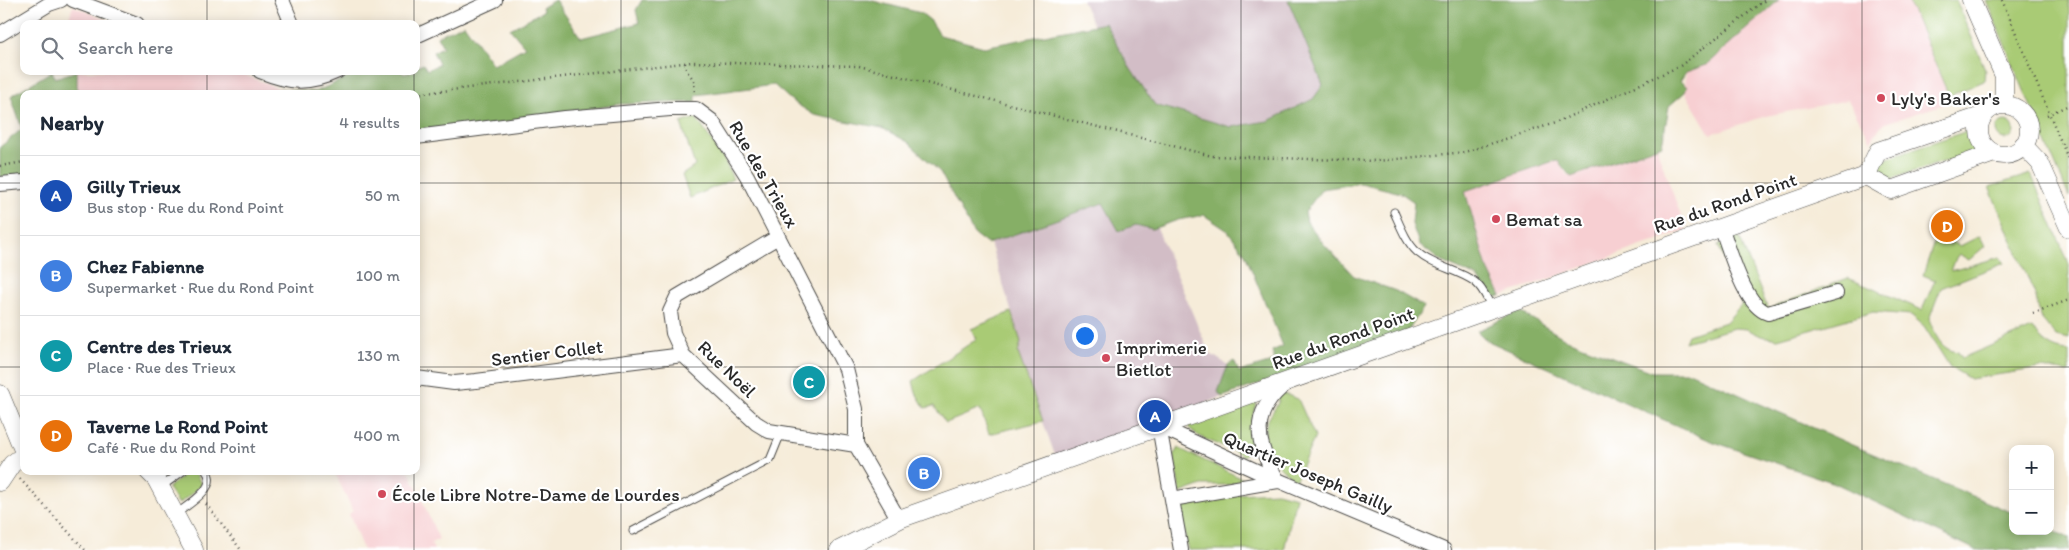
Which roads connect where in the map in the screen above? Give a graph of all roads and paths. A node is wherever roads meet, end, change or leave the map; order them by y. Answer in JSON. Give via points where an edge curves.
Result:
{"nodes":[{"id":1,"x":61,"y":0,"type":"edge"},
{"id":2,"x":73,"y":0,"type":"edge"},
{"id":3,"x":282,"y":0,"type":"edge"},
{"id":4,"x":495,"y":0,"type":"edge"},
{"id":5,"x":1766,"y":0,"type":"edge"},
{"id":6,"x":1971,"y":0,"type":"edge"},
{"id":7,"x":2002,"y":0,"type":"edge"},
{"id":8,"x":23,"y":20,"type":"edge"},
{"id":9,"x":126,"y":20,"type":"edge"},
{"id":10,"x":290,"y":20,"type":"edge"},
{"id":11,"x":20,"y":22,"type":"edge"},
{"id":12,"x":0,"y":34,"type":"edge"},
{"id":13,"x":420,"y":34,"type":"edge"},
{"id":14,"x":685,"y":63,"type":"junction"},
{"id":15,"x":270,"y":75,"type":"edge"},
{"id":16,"x":315,"y":76,"type":"edge"},
{"id":17,"x":420,"y":94,"type":"edge"},
{"id":18,"x":2004,"y":105,"type":"junction"},
{"id":19,"x":2069,"y":105,"type":"edge"},
{"id":20,"x":696,"y":109,"type":"junction"},
{"id":21,"x":2048,"y":114,"type":"junction"},
{"id":22,"x":1984,"y":115,"type":"junction"},
{"id":23,"x":420,"y":136,"type":"edge"},
{"id":24,"x":2023,"y":145,"type":"junction"},
{"id":25,"x":1994,"y":153,"type":"junction"},
{"id":26,"x":2069,"y":161,"type":"edge"},
{"id":27,"x":20,"y":163,"type":"edge"},
{"id":28,"x":0,"y":166,"type":"edge"},
{"id":29,"x":1866,"y":176,"type":"junction"},
{"id":30,"x":20,"y":182,"type":"edge"},
{"id":31,"x":0,"y":184,"type":"edge"},
{"id":32,"x":1394,"y":212,"type":"dead end"},
{"id":33,"x":1721,"y":227,"type":"junction"},
{"id":34,"x":2069,"y":228,"type":"edge"},
{"id":35,"x":778,"y":237,"type":"junction"},
{"id":36,"x":1836,"y":292,"type":"dead end"},
{"id":37,"x":2069,"y":300,"type":"edge"},
{"id":38,"x":1492,"y":308,"type":"junction"},
{"id":39,"x":2033,"y":313,"type":"dead end"},
{"id":40,"x":683,"y":355,"type":"junction"},
{"id":41,"x":1293,"y":378,"type":"junction"},
{"id":42,"x":420,"y":379,"type":"edge"},
{"id":43,"x":0,"y":394,"type":"edge"},
{"id":44,"x":1159,"y":426,"type":"junction"},
{"id":45,"x":781,"y":433,"type":"junction"},
{"id":46,"x":20,"y":443,"type":"edge"},
{"id":47,"x":856,"y":445,"type":"junction"},
{"id":48,"x":20,"y":457,"type":"edge"},
{"id":49,"x":5,"y":474,"type":"edge"},
{"id":50,"x":151,"y":475,"type":"edge"},
{"id":51,"x":178,"y":475,"type":"edge"},
{"id":52,"x":209,"y":475,"type":"edge"},
{"id":53,"x":1278,"y":480,"type":"junction"},
{"id":54,"x":161,"y":487,"type":"junction"},
{"id":55,"x":199,"y":495,"type":"junction"},
{"id":56,"x":1172,"y":499,"type":"junction"},
{"id":57,"x":176,"y":515,"type":"junction"},
{"id":58,"x":899,"y":520,"type":"junction"},
{"id":59,"x":632,"y":531,"type":"dead end"},
{"id":60,"x":85,"y":550,"type":"edge"},
{"id":61,"x":194,"y":550,"type":"edge"},
{"id":62,"x":241,"y":550,"type":"edge"},
{"id":63,"x":839,"y":550,"type":"edge"},
{"id":64,"x":1181,"y":550,"type":"edge"},
{"id":65,"x":1444,"y":550,"type":"edge"}],
"edges":[{"from":1,"to":8,"type":"street"},
{"from":2,"to":9,"type":"street"},
{"from":3,"to":10,"type":"street"},
{"from":4,"to":13,"type":"street"},
{"from":5,"to":14,"type":"path","via":[[1680,66],[1555,123],[1465,152],[1377,161],[1212,156],[859,66]]},
{"from":6,"to":18,"type":"street","via":[[2004,76]]},
{"from":7,"to":21,"type":"path"},
{"from":11,"to":12,"type":"street"},
{"from":14,"to":17,"type":"path"},
{"from":14,"to":20,"type":"path","via":[[694,80]]},
{"from":15,"to":16,"type":"street","via":[[285,81]]},
{"from":18,"to":22,"type":"street"},
{"from":18,"to":24,"type":"street","via":[[2013,107],[2031,120]]},
{"from":19,"to":21,"type":"path"},
{"from":20,"to":23,"type":"street","via":[[565,118]]},
{"from":20,"to":35,"type":"street","name":"Rue des Trieux","via":[[712,121],[747,176]]},
{"from":21,"to":26,"type":"path"},
{"from":22,"to":25,"type":"street","via":[[1979,133],[1986,148]]},
{"from":22,"to":29,"type":"street","via":[[1878,151]]},
{"from":24,"to":25,"type":"street","via":[[2012,154],[2002,156]]},
{"from":24,"to":34,"type":"street","via":[[2040,163]]},
{"from":25,"to":29,"type":"street","via":[[1891,190]]},
{"from":27,"to":28,"type":"path"},
{"from":29,"to":33,"type":"street","name":"Rue du Rond Point"},
{"from":30,"to":31,"type":"street"},
{"from":32,"to":38,"type":"lane","via":[[1415,251],[1435,265],[1476,282]]},
{"from":33,"to":36,"type":"street","via":[[1750,299],[1761,311],[1768,312]]},
{"from":33,"to":38,"type":"street","name":"Rue du Rond Point"},
{"from":35,"to":40,"type":"street","name":"Rue Noël","via":[[677,297],[670,312],[673,333]]},
{"from":35,"to":47,"type":"street","name":"Rue des Trieux","via":[[846,369],[856,409]]},
{"from":37,"to":39,"type":"path"},
{"from":38,"to":41,"type":"street","name":"Rue du Rond Point"},
{"from":40,"to":42,"type":"street","name":"Sentier Collet","via":[[454,383]]},
{"from":40,"to":45,"type":"street","name":"Rue Noël","via":[[756,423]]},
{"from":41,"to":44,"type":"street","name":"Rue du Rond Point"},
{"from":41,"to":53,"type":"street","via":[[1276,391],[1260,420],[1258,436],[1262,450]]},
{"from":43,"to":46,"type":"street"},
{"from":44,"to":53,"type":"street","name":"Quartier Joseph Gailly"},
{"from":44,"to":56,"type":"street"},
{"from":44,"to":58,"type":"street","name":"Rue du Rond Point"},
{"from":45,"to":47,"type":"street","name":"Rue Noël"},
{"from":45,"to":59,"type":"lane","via":[[770,460]]},
{"from":47,"to":58,"type":"street","name":"Rue des Trieux"},
{"from":48,"to":49,"type":"street"},
{"from":49,"to":60,"type":"path"},
{"from":50,"to":54,"type":"street"},
{"from":51,"to":54,"type":"lane"},
{"from":52,"to":55,"type":"lane","via":[[210,482]]},
{"from":53,"to":56,"type":"street"},
{"from":53,"to":65,"type":"street","name":"Quartier Joseph Gailly"},
{"from":54,"to":57,"type":"street"},
{"from":55,"to":57,"type":"lane"},
{"from":55,"to":62,"type":"path"},
{"from":56,"to":64,"type":"street"},
{"from":57,"to":61,"type":"street"},
{"from":58,"to":63,"type":"street","name":"Rue du Rond Point"}]}
